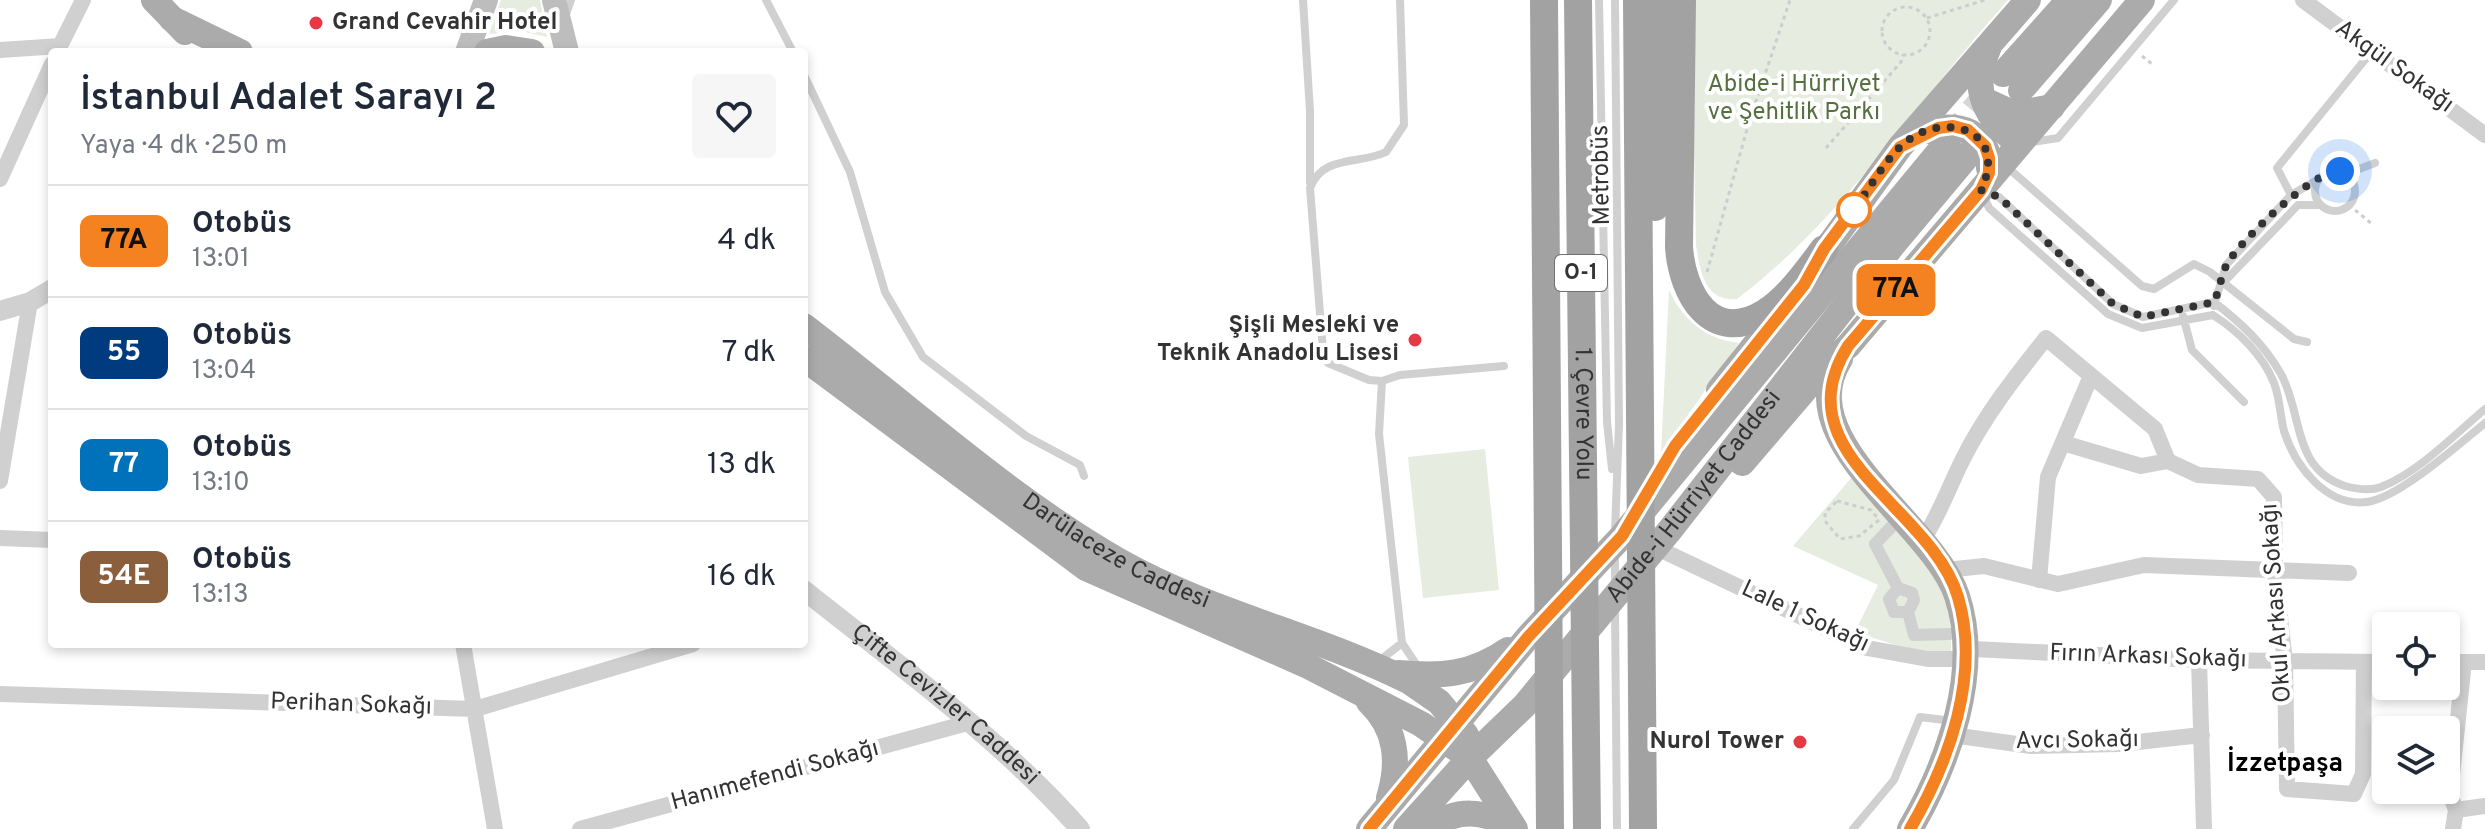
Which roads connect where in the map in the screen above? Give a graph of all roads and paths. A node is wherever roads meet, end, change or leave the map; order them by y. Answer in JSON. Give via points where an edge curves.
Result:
{"nodes":[{"id":1,"x":83,"y":0,"type":"edge"},
{"id":2,"x":486,"y":0,"type":"edge"},
{"id":3,"x":554,"y":0,"type":"edge"},
{"id":4,"x":571,"y":0,"type":"edge"},
{"id":5,"x":766,"y":0,"type":"edge"},
{"id":6,"x":1303,"y":0,"type":"edge"},
{"id":7,"x":1400,"y":0,"type":"edge"},
{"id":8,"x":1544,"y":0,"type":"edge"},
{"id":9,"x":1578,"y":0,"type":"edge"},
{"id":10,"x":1599,"y":0,"type":"edge"},
{"id":11,"x":1615,"y":0,"type":"edge"},
{"id":12,"x":1637,"y":0,"type":"edge"},
{"id":13,"x":1661,"y":0,"type":"edge"},
{"id":14,"x":1682,"y":0,"type":"edge"},
{"id":15,"x":1790,"y":0,"type":"edge"},
{"id":16,"x":1918,"y":0,"type":"edge"},
{"id":17,"x":1985,"y":0,"type":"edge"},
{"id":18,"x":2028,"y":0,"type":"edge"},
{"id":19,"x":2069,"y":0,"type":"edge"},
{"id":20,"x":2099,"y":0,"type":"edge"},
{"id":21,"x":2142,"y":0,"type":"edge"},
{"id":22,"x":2174,"y":0,"type":"edge"},
{"id":23,"x":2303,"y":0,"type":"edge"},
{"id":24,"x":1914,"y":8,"type":"junction"},
{"id":25,"x":163,"y":10,"type":"edge"},
{"id":26,"x":1927,"y":19,"type":"junction"},
{"id":27,"x":564,"y":42,"type":"edge"},
{"id":28,"x":1989,"y":45,"type":"junction"},
{"id":29,"x":59,"y":48,"type":"edge"},
{"id":30,"x":202,"y":48,"type":"edge"},
{"id":31,"x":233,"y":48,"type":"edge"},
{"id":32,"x":468,"y":48,"type":"edge"},
{"id":33,"x":791,"y":48,"type":"edge"},
{"id":34,"x":48,"y":49,"type":"edge"},
{"id":35,"x":0,"y":50,"type":"edge"},
{"id":36,"x":2372,"y":51,"type":"junction"},
{"id":37,"x":1903,"y":55,"type":"junction"},
{"id":38,"x":48,"y":73,"type":"edge"},
{"id":39,"x":808,"y":83,"type":"edge"},
{"id":40,"x":1984,"y":100,"type":"junction"},
{"id":41,"x":2052,"y":107,"type":"junction"},
{"id":42,"x":2485,"y":135,"type":"edge"},
{"id":43,"x":1900,"y":147,"type":"junction"},
{"id":44,"x":1826,"y":148,"type":"dead end"},
{"id":45,"x":2011,"y":154,"type":"junction"},
{"id":46,"x":2375,"y":163,"type":"dead end"},
{"id":47,"x":2346,"y":174,"type":"junction"},
{"id":48,"x":0,"y":179,"type":"edge"},
{"id":49,"x":2317,"y":180,"type":"junction"},
{"id":50,"x":1310,"y":188,"type":"junction"},
{"id":51,"x":1981,"y":190,"type":"junction"},
{"id":52,"x":2291,"y":195,"type":"junction"},
{"id":53,"x":2320,"y":205,"type":"junction"},
{"id":54,"x":2349,"y":205,"type":"junction"},
{"id":55,"x":2372,"y":224,"type":"dead end"},
{"id":56,"x":1824,"y":249,"type":"junction"},
{"id":57,"x":2223,"y":283,"type":"junction"},
{"id":58,"x":48,"y":291,"type":"edge"},
{"id":59,"x":48,"y":300,"type":"edge"},
{"id":60,"x":30,"y":302,"type":"junction"},
{"id":61,"x":2214,"y":302,"type":"junction"},
{"id":62,"x":1698,"y":307,"type":"junction"},
{"id":63,"x":0,"y":311,"type":"edge"},
{"id":64,"x":2213,"y":315,"type":"junction"},
{"id":65,"x":2184,"y":316,"type":"junction"},
{"id":66,"x":808,"y":329,"type":"edge"},
{"id":67,"x":2307,"y":342,"type":"dead end"},
{"id":68,"x":1848,"y":346,"type":"junction"},
{"id":69,"x":808,"y":361,"type":"edge"},
{"id":70,"x":1504,"y":366,"type":"dead end"},
{"id":71,"x":1639,"y":367,"type":"junction"},
{"id":72,"x":2091,"y":376,"type":"junction"},
{"id":73,"x":1382,"y":381,"type":"junction"},
{"id":74,"x":2244,"y":402,"type":"dead end"},
{"id":75,"x":2485,"y":409,"type":"edge"},
{"id":76,"x":2485,"y":423,"type":"edge"},
{"id":77,"x":2063,"y":443,"type":"junction"},
{"id":78,"x":2168,"y":461,"type":"junction"},
{"id":79,"x":1084,"y":476,"type":"dead end"},
{"id":80,"x":0,"y":481,"type":"edge"},
{"id":81,"x":1615,"y":493,"type":"junction"},
{"id":82,"x":1877,"y":523,"type":"joint"},
{"id":83,"x":1895,"y":523,"type":"dead end"},
{"id":84,"x":1622,"y":536,"type":"junction"},
{"id":85,"x":0,"y":538,"type":"edge"},
{"id":86,"x":1662,"y":538,"type":"junction"},
{"id":87,"x":1924,"y":538,"type":"junction"},
{"id":88,"x":48,"y":540,"type":"edge"},
{"id":89,"x":1946,"y":570,"type":"junction"},
{"id":90,"x":2275,"y":572,"type":"junction"},
{"id":91,"x":2349,"y":573,"type":"dead end"},
{"id":92,"x":2039,"y":580,"type":"junction"},
{"id":93,"x":1898,"y":588,"type":"junction"},
{"id":94,"x":814,"y":608,"type":"edge"},
{"id":95,"x":1908,"y":612,"type":"junction"},
{"id":96,"x":1950,"y":634,"type":"dead end"},
{"id":97,"x":1528,"y":637,"type":"junction"},
{"id":98,"x":1402,"y":643,"type":"junction"},
{"id":99,"x":464,"y":648,"type":"edge"},
{"id":100,"x":680,"y":648,"type":"edge"},
{"id":101,"x":1963,"y":659,"type":"junction"},
{"id":102,"x":2199,"y":660,"type":"junction"},
{"id":103,"x":2285,"y":662,"type":"junction"},
{"id":104,"x":2364,"y":662,"type":"junction"},
{"id":105,"x":2372,"y":662,"type":"edge"},
{"id":106,"x":2460,"y":662,"type":"edge"},
{"id":107,"x":2464,"y":662,"type":"junction"},
{"id":108,"x":2485,"y":662,"type":"edge"},
{"id":109,"x":1380,"y":669,"type":"junction"},
{"id":110,"x":1427,"y":676,"type":"junction"},
{"id":111,"x":0,"y":694,"type":"edge"},
{"id":112,"x":1362,"y":695,"type":"junction"},
{"id":113,"x":1478,"y":696,"type":"junction"},
{"id":114,"x":475,"y":709,"type":"junction"},
{"id":115,"x":971,"y":722,"type":"junction"},
{"id":116,"x":1955,"y":728,"type":"junction"},
{"id":117,"x":1450,"y":730,"type":"junction"},
{"id":118,"x":2202,"y":735,"type":"junction"},
{"id":119,"x":1470,"y":758,"type":"junction"},
{"id":120,"x":2485,"y":806,"type":"edge"},
{"id":121,"x":2456,"y":810,"type":"junction"},
{"id":122,"x":1377,"y":819,"type":"edge"},
{"id":123,"x":1634,"y":826,"type":"edge"},
{"id":124,"x":1917,"y":827,"type":"edge"},
{"id":125,"x":495,"y":829,"type":"edge"},
{"id":126,"x":580,"y":829,"type":"edge"},
{"id":127,"x":1080,"y":829,"type":"edge"},
{"id":128,"x":1406,"y":829,"type":"edge"},
{"id":129,"x":1427,"y":829,"type":"edge"},
{"id":130,"x":1514,"y":829,"type":"edge"},
{"id":131,"x":1550,"y":829,"type":"edge"},
{"id":132,"x":1587,"y":829,"type":"edge"},
{"id":133,"x":1853,"y":829,"type":"edge"},
{"id":134,"x":2204,"y":829,"type":"edge"},
{"id":135,"x":2453,"y":829,"type":"edge"}],
"edges":[{"from":1,"to":29,"type":"street"},
{"from":2,"to":32,"type":"main road"},
{"from":3,"to":27,"type":"main road"},
{"from":4,"to":27,"type":"lane"},
{"from":5,"to":33,"type":"lane"},
{"from":6,"to":50,"type":"lane"},
{"from":7,"to":50,"type":"lane","via":[[1404,125],[1386,152],[1329,165]]},
{"from":8,"to":131,"type":"highway"},
{"from":9,"to":132,"type":"highway","name":"1. Çevre Yolu","number":"O-1"},
{"from":10,"to":81,"type":"lane","name":"Metrobüs","via":[[1607,422]]},
{"from":11,"to":81,"type":"lane","name":"Metrobüs"},
{"from":12,"to":71,"type":"highway","number":"O-1"},
{"from":13,"to":71,"type":"highway","via":[[1653,244]]},
{"from":14,"to":62,"type":"highway","via":[[1680,271]]},
{"from":15,"to":62,"type":"path","via":[[1749,122]]},
{"from":16,"to":24,"type":"path"},
{"from":17,"to":26,"type":"path"},
{"from":18,"to":28,"type":"main road"},
{"from":19,"to":20,"type":"main road","via":[[2012,82]]},
{"from":21,"to":41,"type":"main road"},
{"from":22,"to":45,"type":"lane","via":[[2058,138]]},
{"from":23,"to":36,"type":"street","name":"Akgül Sokağı"},
{"from":24,"to":26,"type":"path"},
{"from":24,"to":37,"type":"path","via":[[1898,8],[1882,26],[1885,42]]},
{"from":25,"to":30,"type":"main road"},
{"from":25,"to":31,"type":"main road"},
{"from":26,"to":37,"type":"path","via":[[1930,33],[1924,47]]},
{"from":28,"to":40,"type":"main road","via":[[1981,70]]},
{"from":28,"to":43,"type":"main road"},
{"from":34,"to":35,"type":"street"},
{"from":36,"to":42,"type":"street","name":"Akgül Sokağı"},
{"from":36,"to":52,"type":"lane","via":[[2277,168]]},
{"from":37,"to":44,"type":"path"},
{"from":38,"to":48,"type":"street"},
{"from":39,"to":79,"type":"lane","via":[[850,172],[885,292],[923,357],[1026,436],[1080,465]]},
{"from":40,"to":41,"type":"main road","via":[[2015,114]]},
{"from":40,"to":45,"type":"main road"},
{"from":41,"to":45,"type":"main road"},
{"from":43,"to":51,"type":"main road","via":[[1938,128],[1968,130],[1989,158]]},
{"from":43,"to":56,"type":"main road"},
{"from":45,"to":51,"type":"main road"},
{"from":45,"to":57,"type":"lane","via":[[2142,286],[2154,289],[2194,264]]},
{"from":46,"to":47,"type":"lane"},
{"from":47,"to":49,"type":"lane","via":[[2327,172]]},
{"from":47,"to":54,"type":"lane","via":[[2354,186]]},
{"from":49,"to":52,"type":"lane"},
{"from":49,"to":53,"type":"lane"},
{"from":50,"to":73,"type":"lane","via":[[1323,351],[1328,363]]},
{"from":51,"to":65,"type":"lane","via":[[1999,197],[2113,304],[2143,317]]},
{"from":51,"to":65,"type":"lane","via":[[1989,208],[2108,314],[2142,328]]},
{"from":51,"to":68,"type":"main road"},
{"from":52,"to":57,"type":"lane","via":[[2226,265]]},
{"from":53,"to":54,"type":"lane","via":[[2331,211]]},
{"from":53,"to":57,"type":"lane","via":[[2298,205]]},
{"from":54,"to":55,"type":"path"},
{"from":56,"to":62,"type":"highway","via":[[1780,301],[1754,319],[1724,321]]},
{"from":56,"to":84,"type":"main road","via":[[1804,285],[1675,446]]},
{"from":57,"to":61,"type":"lane"},
{"from":57,"to":67,"type":"lane","via":[[2294,339]]},
{"from":58,"to":60,"type":"street"},
{"from":59,"to":60,"type":"street"},
{"from":60,"to":63,"type":"street"},
{"from":60,"to":80,"type":"street"},
{"from":61,"to":64,"type":"lane"},
{"from":61,"to":65,"type":"lane"},
{"from":61,"to":75,"type":"lane","via":[[2247,327],[2282,376],[2311,464],[2333,482],[2357,490],[2380,488]]},
{"from":64,"to":65,"type":"lane"},
{"from":64,"to":76,"type":"lane","via":[[2235,329],[2255,353],[2274,383],[2295,456],[2306,475],[2331,494],[2368,502],[2387,494]]},
{"from":65,"to":74,"type":"lane","via":[[2192,350]]},
{"from":66,"to":109,"type":"main road","name":"Darülaceze Caddesi","via":[[1035,506],[1121,562]]},
{"from":68,"to":86,"type":"main road","via":[[1720,488]]},
{"from":68,"to":87,"type":"main road","via":[[1833,369],[1829,395],[1843,446]]},
{"from":69,"to":112,"type":"main road","name":"Darülaceze Caddesi","via":[[1086,568]]},
{"from":70,"to":73,"type":"lane"},
{"from":71,"to":123,"type":"highway","number":"O-1"},
{"from":72,"to":77,"type":"street"},
{"from":72,"to":78,"type":"street","via":[[2155,429]]},
{"from":72,"to":87,"type":"street","via":[[2046,338],[1962,460]]},
{"from":73,"to":98,"type":"lane","via":[[1379,434]]},
{"from":77,"to":78,"type":"street","name":"Okul Arkası Sokağı","via":[[2141,466]]},
{"from":77,"to":92,"type":"street","via":[[2048,477]]},
{"from":78,"to":90,"type":"street","name":"Okul Arkası Sokağı","via":[[2198,475],[2258,479],[2274,497]]},
{"from":81,"to":123,"type":"lane","name":"Metrobüs"},
{"from":82,"to":82,"type":"path","via":[[1859,536],[1840,539],[1825,513],[1837,501],[1845,502],[1877,514]]},
{"from":83,"to":93,"type":"street","via":[[1875,544]]},
{"from":84,"to":86,"type":"main road","name":"Abide-i Hürriyet Caddesi","via":[[1959,147],[1882,258]]},
{"from":84,"to":97,"type":"main road","name":"Abide-i Hürriyet Caddesi"},
{"from":85,"to":88,"type":"street"},
{"from":86,"to":101,"type":"street","name":"Lale 1 Sokağı","via":[[1867,648]]},
{"from":86,"to":119,"type":"main road","name":"Abide-i Hürriyet Caddesi","via":[[1525,705]]},
{"from":87,"to":89,"type":"main road"},
{"from":89,"to":92,"type":"street","via":[[1984,566]]},
{"from":89,"to":101,"type":"main road","via":[[1958,596]]},
{"from":90,"to":91,"type":"street"},
{"from":90,"to":92,"type":"street","via":[[2144,565],[2058,584]]},
{"from":90,"to":103,"type":"street","name":"Okul Arkası Sokağı"},
{"from":93,"to":95,"type":"street","via":[[1912,593]]},
{"from":93,"to":95,"type":"street","via":[[1890,606],[1894,612]]},
{"from":94,"to":115,"type":"street","name":"Çifte Cevizler Caddesi"},
{"from":95,"to":96,"type":"street","via":[[1914,635]]},
{"from":97,"to":110,"type":"main road","via":[[1479,667]]},
{"from":97,"to":113,"type":"main road","name":"Abide-i Hürriyet Caddesi"},
{"from":98,"to":109,"type":"lane"},
{"from":98,"to":110,"type":"lane"},
{"from":99,"to":114,"type":"street"},
{"from":100,"to":114,"type":"street","name":"Perihan Sokağı"},
{"from":101,"to":102,"type":"street","name":"Fırın Arkası Sokağı","via":[[1973,649]]},
{"from":101,"to":116,"type":"main road"},
{"from":102,"to":103,"type":"street","name":"Fırın Arkası Sokağı"},
{"from":102,"to":118,"type":"street"},
{"from":103,"to":104,"type":"street","name":"Fırın Arkası Sokağı"},
{"from":103,"to":104,"type":"street","name":"Okul Arkası Sokağı","via":[[2287,789],[2354,794],[2363,774]]},
{"from":104,"to":105,"type":"street","name":"Fırın Arkası Sokağı"},
{"from":106,"to":107,"type":"street"},
{"from":107,"to":108,"type":"street"},
{"from":107,"to":121,"type":"street","via":[[2450,794]]},
{"from":109,"to":110,"type":"main road"},
{"from":109,"to":117,"type":"main road","name":"Darülaceze Caddesi","via":[[1439,702]]},
{"from":111,"to":114,"type":"street","name":"Perihan Sokağı"},
{"from":112,"to":117,"type":"main road","name":"Darülaceze Caddesi","via":[[1421,724]]},
{"from":112,"to":122,"type":"main road","via":[[1385,720],[1394,745],[1394,782]]},
{"from":113,"to":117,"type":"main road","name":"Abide-i Hürriyet Caddesi"},
{"from":113,"to":119,"type":"main road"},
{"from":114,"to":125,"type":"street"},
{"from":115,"to":126,"type":"street","name":"Hanımefendi Sokağı"},
{"from":115,"to":127,"type":"street","name":"Çifte Cevizler Caddesi","via":[[1040,784]]},
{"from":116,"to":118,"type":"street","name":"Avcı Sokağı","via":[[2031,746]]},
{"from":116,"to":124,"type":"main road"},
{"from":116,"to":133,"type":"lane","via":[[1920,717],[1894,780]]},
{"from":117,"to":119,"type":"main road"},
{"from":117,"to":122,"type":"main road","name":"Abide-i Hürriyet Caddesi"},
{"from":118,"to":134,"type":"street"},
{"from":119,"to":128,"type":"main road","name":"Abide-i Hürriyet Caddesi"},
{"from":119,"to":130,"type":"main road"},
{"from":120,"to":121,"type":"street"},
{"from":121,"to":135,"type":"street"},
{"from":129,"to":130,"type":"main road","via":[[1449,816],[1472,812]]}]}
